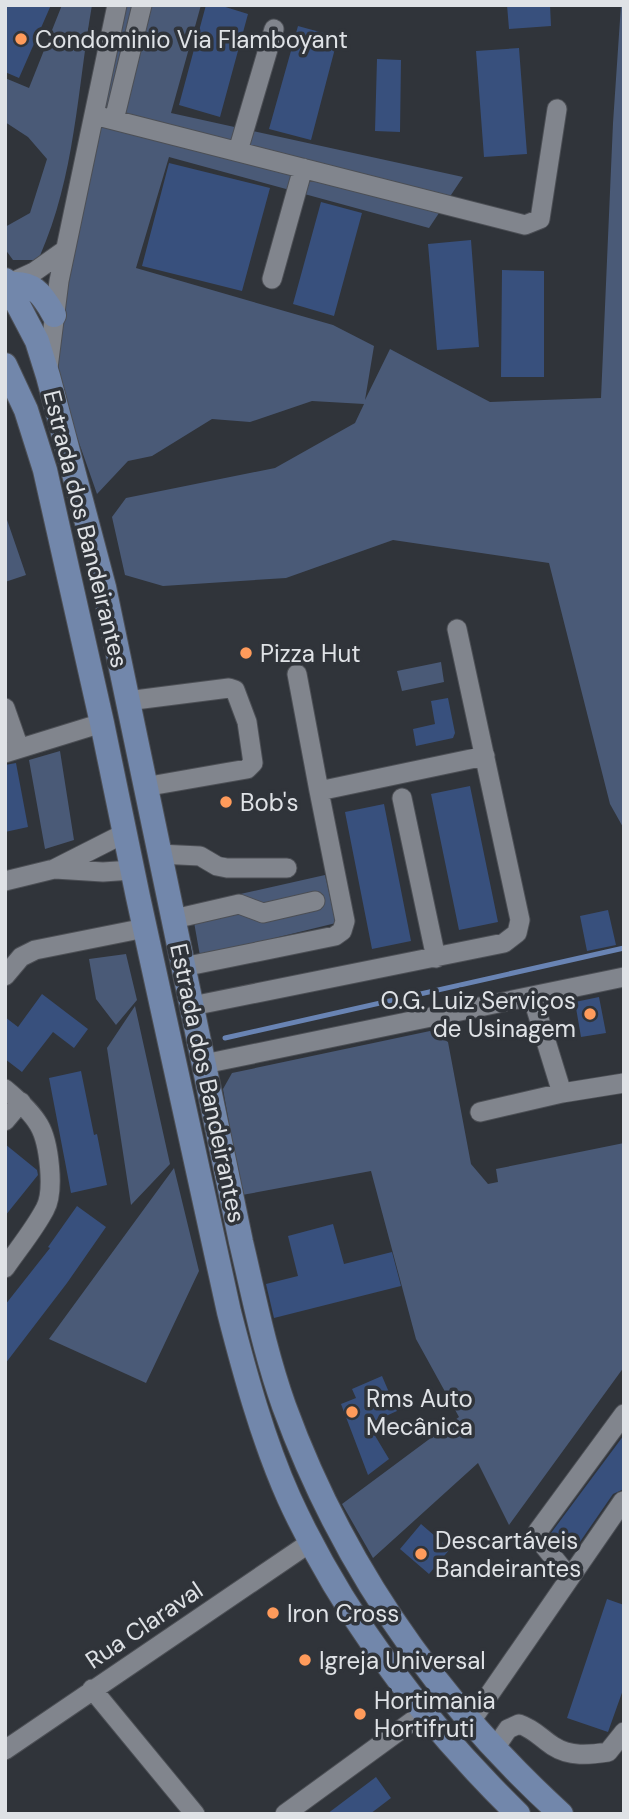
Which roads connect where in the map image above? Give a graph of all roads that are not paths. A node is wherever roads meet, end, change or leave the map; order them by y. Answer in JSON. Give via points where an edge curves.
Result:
{"nodes":[{"id":1,"x":117,"y":5,"type":"edge"},
{"id":2,"x":142,"y":5,"type":"edge"},
{"id":3,"x":274,"y":29,"type":"dead end"},
{"id":4,"x":557,"y":109,"type":"dead end"},
{"id":5,"x":94,"y":115,"type":"junction"},
{"id":6,"x":114,"y":120,"type":"junction"},
{"id":7,"x":238,"y":151,"type":"junction"},
{"id":8,"x":303,"y":169,"type":"junction"},
{"id":9,"x":65,"y":250,"type":"junction"},
{"id":10,"x":272,"y":279,"type":"dead end"},
{"id":11,"x":6,"y":283,"type":"edge"},
{"id":12,"x":54,"y":315,"type":"junction"},
{"id":13,"x":5,"y":365,"type":"edge"},
{"id":14,"x":48,"y":376,"type":"junction"},
{"id":15,"x":457,"y":628,"type":"dead end"},
{"id":16,"x":297,"y":674,"type":"dead end"},
{"id":17,"x":127,"y":701,"type":"junction"},
{"id":18,"x":6,"y":712,"type":"edge"},
{"id":19,"x":102,"y":723,"type":"junction"},
{"id":20,"x":12,"y":750,"type":"edge"},
{"id":21,"x":485,"y":756,"type":"junction"},
{"id":22,"x":144,"y":787,"type":"junction"},
{"id":23,"x":319,"y":791,"type":"junction"},
{"id":24,"x":402,"y":798,"type":"dead end"},
{"id":25,"x":125,"y":833,"type":"junction"},
{"id":26,"x":159,"y":854,"type":"junction"},
{"id":27,"x":288,"y":868,"type":"dead end"},
{"id":28,"x":54,"y":869,"type":"junction"},
{"id":29,"x":132,"y":870,"type":"junction"},
{"id":30,"x":5,"y":881,"type":"edge"},
{"id":31,"x":315,"y":901,"type":"dead end"},
{"id":32,"x":174,"y":919,"type":"junction"},
{"id":33,"x":145,"y":929,"type":"junction"},
{"id":34,"x":436,"y":958,"type":"junction"},
{"id":35,"x":183,"y":967,"type":"junction"},
{"id":36,"x":5,"y":976,"type":"edge"},
{"id":37,"x":624,"y":977,"type":"edge"},
{"id":38,"x":532,"y":996,"type":"junction"},
{"id":39,"x":192,"y":1006,"type":"junction"},
{"id":40,"x":204,"y":1064,"type":"junction"},
{"id":41,"x":624,"y":1083,"type":"edge"},
{"id":42,"x":5,"y":1089,"type":"edge"},
{"id":43,"x":562,"y":1093,"type":"junction"},
{"id":44,"x":21,"y":1102,"type":"junction"},
{"id":45,"x":480,"y":1112,"type":"dead end"},
{"id":46,"x":5,"y":1121,"type":"edge"},
{"id":47,"x":5,"y":1268,"type":"edge"},
{"id":48,"x":624,"y":1414,"type":"edge"},
{"id":49,"x":623,"y":1501,"type":"edge"},
{"id":50,"x":311,"y":1542,"type":"junction"},
{"id":51,"x":569,"y":1577,"type":"junction"},
{"id":52,"x":92,"y":1689,"type":"junction"},
{"id":53,"x":425,"y":1712,"type":"junction"},
{"id":54,"x":471,"y":1721,"type":"junction"},
{"id":55,"x":624,"y":1732,"type":"edge"},
{"id":56,"x":495,"y":1748,"type":"junction"},
{"id":57,"x":5,"y":1750,"type":"edge"},
{"id":58,"x":508,"y":1808,"type":"edge"},
{"id":59,"x":195,"y":1814,"type":"edge"},
{"id":60,"x":285,"y":1814,"type":"edge"},
{"id":61,"x":561,"y":1814,"type":"edge"}],
"edges":[{"from":1,"to":5,"type":"street"},
{"from":2,"to":6,"type":"street"},
{"from":3,"to":7,"type":"street"},
{"from":4,"to":8,"type":"street","via":[[540,219],[525,225]]},
{"from":5,"to":6,"type":"street"},
{"from":5,"to":9,"type":"street"},
{"from":6,"to":7,"type":"street"},
{"from":7,"to":8,"type":"street"},
{"from":8,"to":10,"type":"street"},
{"from":9,"to":11,"type":"street","via":[[41,268]]},
{"from":9,"to":12,"type":"street"},
{"from":11,"to":12,"type":"main road","via":[[32,286]]},
{"from":11,"to":14,"type":"main road","name":"Estrada dos Bandeirantes","via":[[37,341]]},
{"from":12,"to":14,"type":"street"},
{"from":13,"to":19,"type":"main road","name":"Estrada dos Bandeirantes","via":[[26,410],[45,470]]},
{"from":14,"to":17,"type":"main road","name":"Estrada dos Bandeirantes","via":[[104,587]]},
{"from":15,"to":21,"type":"street"},
{"from":16,"to":23,"type":"street"},
{"from":17,"to":22,"type":"main road","name":"Estrada dos Bandeirantes"},
{"from":17,"to":22,"type":"street","via":[[229,688],[236,690],[247,722],[253,763],[247,769]]},
{"from":18,"to":20,"type":"street"},
{"from":19,"to":20,"type":"street"},
{"from":19,"to":25,"type":"main road","name":"Estrada dos Bandeirantes"},
{"from":21,"to":23,"type":"street"},
{"from":21,"to":34,"type":"street","via":[[520,920],[517,933],[505,943]]},
{"from":22,"to":26,"type":"main road","name":"Estrada dos Bandeirantes"},
{"from":23,"to":35,"type":"street","via":[[345,921],[342,931]]},
{"from":24,"to":34,"type":"street"},
{"from":25,"to":28,"type":"street"},
{"from":25,"to":29,"type":"main road","name":"Estrada dos Bandeirantes"},
{"from":26,"to":27,"type":"street","via":[[200,856],[227,868]]},
{"from":26,"to":32,"type":"main road","name":"Estrada dos Bandeirantes"},
{"from":28,"to":29,"type":"street"},
{"from":28,"to":30,"type":"street"},
{"from":29,"to":33,"type":"main road","name":"Estrada dos Bandeirantes"},
{"from":31,"to":32,"type":"street","via":[[263,913],[239,904]]},
{"from":32,"to":35,"type":"main road","name":"Estrada dos Bandeirantes"},
{"from":33,"to":36,"type":"street","via":[[36,950],[21,957]]},
{"from":33,"to":50,"type":"main road","name":"Estrada dos Bandeirantes","via":[[247,1379],[288,1496]]},
{"from":34,"to":39,"type":"street"},
{"from":35,"to":39,"type":"main road","name":"Estrada dos Bandeirantes"},
{"from":37,"to":38,"type":"street"},
{"from":38,"to":40,"type":"street"},
{"from":38,"to":43,"type":"street"},
{"from":39,"to":40,"type":"main road","name":"Estrada dos Bandeirantes"},
{"from":40,"to":54,"type":"main road","name":"Estrada dos Bandeirantes","via":[[265,1347],[300,1444],[340,1534],[389,1617]]},
{"from":41,"to":43,"type":"street"},
{"from":42,"to":44,"type":"street"},
{"from":43,"to":45,"type":"street"},
{"from":44,"to":46,"type":"street"},
{"from":44,"to":47,"type":"street","via":[[40,1126],[51,1192],[46,1208]]},
{"from":48,"to":51,"type":"street","via":[[538,1531],[541,1542]]},
{"from":49,"to":51,"type":"street"},
{"from":50,"to":52,"type":"street","name":"Rua Claraval"},
{"from":50,"to":53,"type":"main road","name":"Estrada dos Bandeirantes","via":[[358,1624]]},
{"from":51,"to":54,"type":"street"},
{"from":52,"to":57,"type":"street","name":"Rua Claraval"},
{"from":52,"to":59,"type":"street"},
{"from":53,"to":58,"type":"main road","name":"Estrada dos Bandeirantes"},
{"from":53,"to":60,"type":"street"},
{"from":54,"to":56,"type":"main road","name":"Estrada dos Bandeirantes"},
{"from":55,"to":56,"type":"street","via":[[608,1752],[572,1754],[519,1724],[508,1730]]},
{"from":56,"to":61,"type":"main road","name":"Estrada dos Bandeirantes"}]}
